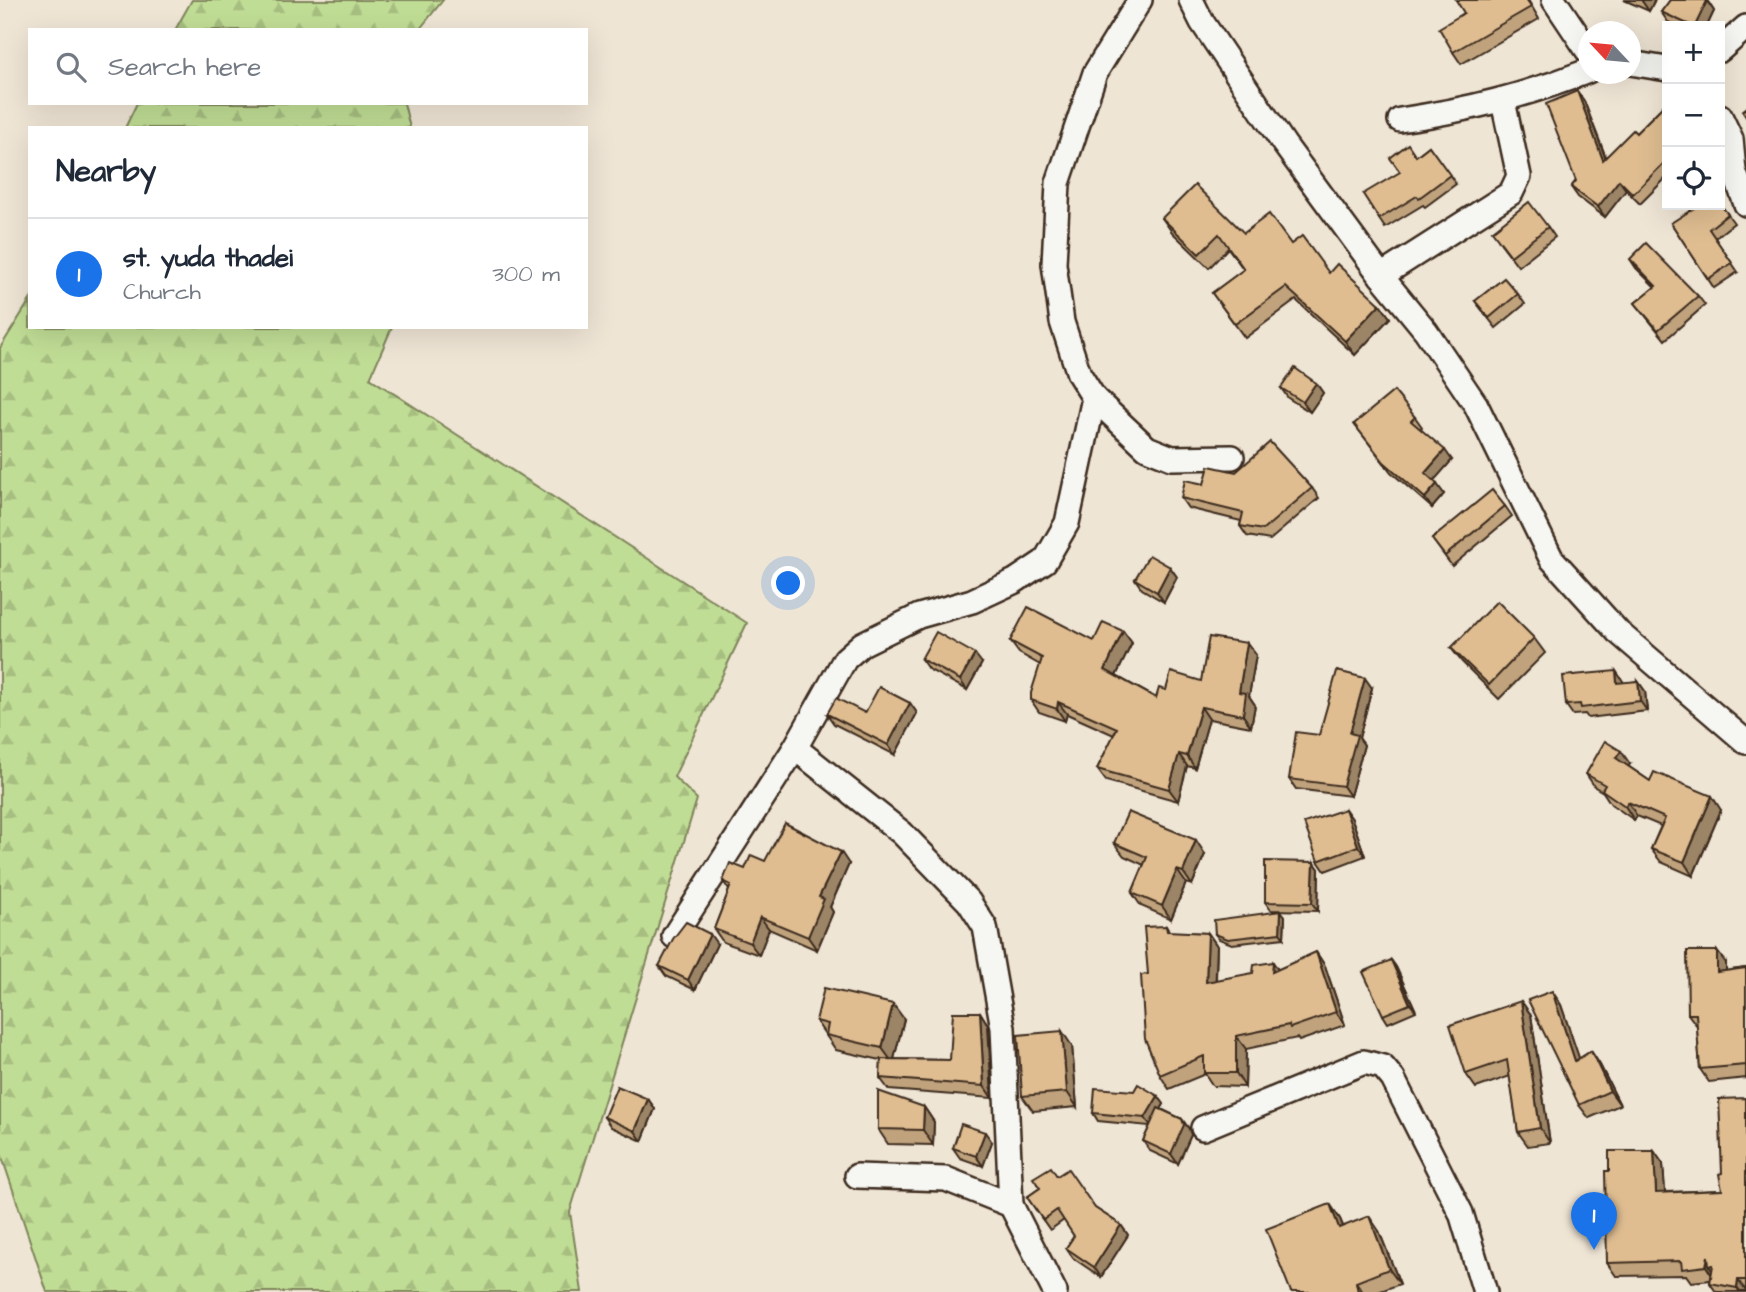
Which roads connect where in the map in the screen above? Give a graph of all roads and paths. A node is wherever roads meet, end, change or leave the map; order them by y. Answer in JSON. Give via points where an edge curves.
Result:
{"nodes":[{"id":1,"x":1140,"y":0,"type":"edge"},
{"id":2,"x":1191,"y":0,"type":"edge"},
{"id":3,"x":1554,"y":0,"type":"edge"},
{"id":4,"x":1746,"y":27,"type":"edge"},
{"id":5,"x":1578,"y":36,"type":"edge"},
{"id":6,"x":1725,"y":46,"type":"edge"},
{"id":7,"x":1641,"y":65,"type":"edge"},
{"id":8,"x":1662,"y":68,"type":"edge"},
{"id":9,"x":1578,"y":75,"type":"edge"},
{"id":10,"x":1503,"y":101,"type":"junction"},
{"id":11,"x":1400,"y":121,"type":"dead end"},
{"id":12,"x":1725,"y":126,"type":"edge"},
{"id":13,"x":1746,"y":204,"type":"edge"},
{"id":14,"x":1381,"y":276,"type":"junction"},
{"id":15,"x":1094,"y":398,"type":"junction"},
{"id":16,"x":1232,"y":457,"type":"dead end"},
{"id":17,"x":1746,"y":742,"type":"edge"},
{"id":18,"x":795,"y":748,"type":"junction"},
{"id":19,"x":674,"y":936,"type":"edge"},
{"id":20,"x":1203,"y":1128,"type":"dead end"},
{"id":21,"x":857,"y":1177,"type":"dead end"},
{"id":22,"x":1011,"y":1205,"type":"junction"},
{"id":23,"x":1055,"y":1292,"type":"edge"},
{"id":24,"x":1485,"y":1292,"type":"edge"}],
"edges":[{"from":1,"to":15,"type":"street","via":[[1096,73],[1058,183],[1055,264],[1062,322],[1079,374]]},
{"from":2,"to":14,"type":"street","via":[[1284,144]]},
{"from":3,"to":5,"type":"street"},
{"from":4,"to":6,"type":"street"},
{"from":7,"to":8,"type":"street"},
{"from":9,"to":10,"type":"street"},
{"from":10,"to":11,"type":"street"},
{"from":10,"to":14,"type":"street","via":[[1519,176],[1511,193]]},
{"from":12,"to":13,"type":"street"},
{"from":14,"to":17,"type":"street","via":[[1426,331],[1476,405],[1551,558],[1618,632]]},
{"from":15,"to":16,"type":"street","via":[[1147,449],[1172,458]]},
{"from":15,"to":18,"type":"street","via":[[1067,523],[1045,561],[972,601],[919,616],[862,644],[845,659]]},
{"from":18,"to":19,"type":"street"},
{"from":18,"to":22,"type":"street","via":[[902,833],[969,902],[985,927],[1003,1028]]},
{"from":20,"to":24,"type":"street","via":[[1364,1062],[1383,1067],[1461,1213]]},
{"from":21,"to":22,"type":"street","via":[[946,1179]]},
{"from":22,"to":23,"type":"street"}]}
